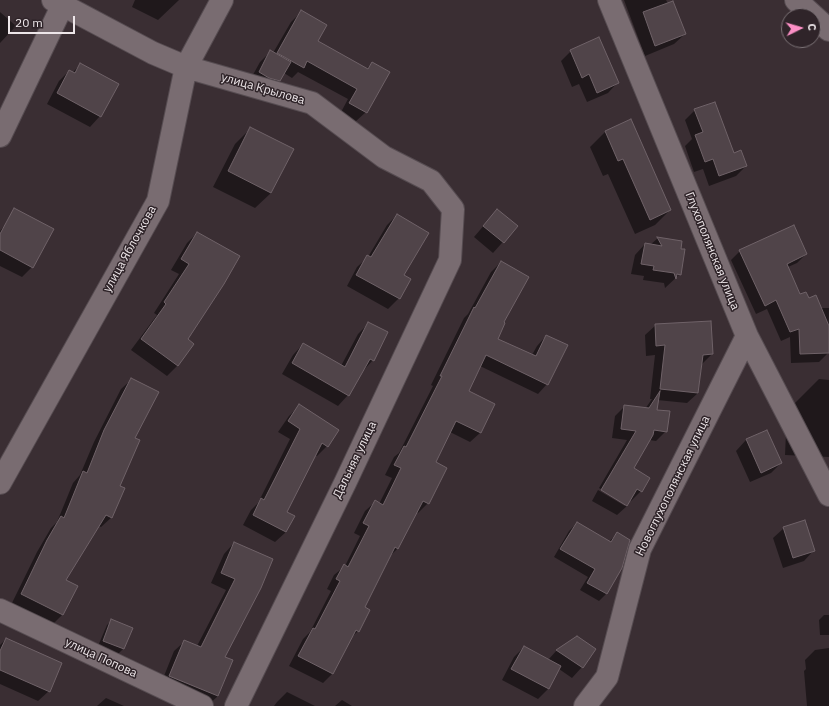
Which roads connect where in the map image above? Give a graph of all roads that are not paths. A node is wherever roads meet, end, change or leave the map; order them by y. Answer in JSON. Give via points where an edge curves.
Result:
{"nodes":[{"id":1,"x":222,"y":0,"type":"edge"},
{"id":2,"x":609,"y":0,"type":"edge"},
{"id":3,"x":796,"y":0,"type":"edge"},
{"id":4,"x":61,"y":2,"type":"edge"},
{"id":5,"x":829,"y":30,"type":"edge"},
{"id":6,"x":186,"y":67,"type":"junction"},
{"id":7,"x":0,"y":136,"type":"edge"},
{"id":8,"x":453,"y":209,"type":"joint"},
{"id":9,"x":747,"y":336,"type":"junction"},
{"id":10,"x":0,"y":483,"type":"edge"},
{"id":11,"x":829,"y":495,"type":"edge"},
{"id":12,"x":0,"y":610,"type":"edge"},
{"id":13,"x":202,"y":706,"type":"edge"},
{"id":14,"x":236,"y":706,"type":"edge"},
{"id":15,"x":585,"y":706,"type":"edge"}],
"edges":[{"from":1,"to":6,"type":"street","name":"улица Яблочкова"},
{"from":2,"to":9,"type":"street","name":"Глухополянская улица"},
{"from":3,"to":5,"type":"street"},
{"from":4,"to":6,"type":"street","name":"улица Крылова","via":[[153,53]]},
{"from":4,"to":7,"type":"street"},
{"from":6,"to":8,"type":"street","name":"улица Крылова","via":[[312,103],[384,157],[431,181]]},
{"from":6,"to":10,"type":"street","name":"улица Яблочкова","via":[[158,201]]},
{"from":8,"to":14,"type":"street","name":"Дальняя улица","via":[[450,260]]},
{"from":9,"to":11,"type":"street","name":"Глухополянская улица"},
{"from":9,"to":15,"type":"street","name":"Новоглухополянская улица","via":[[640,549],[607,677]]},
{"from":12,"to":13,"type":"street","name":"улица Попова"}]}
